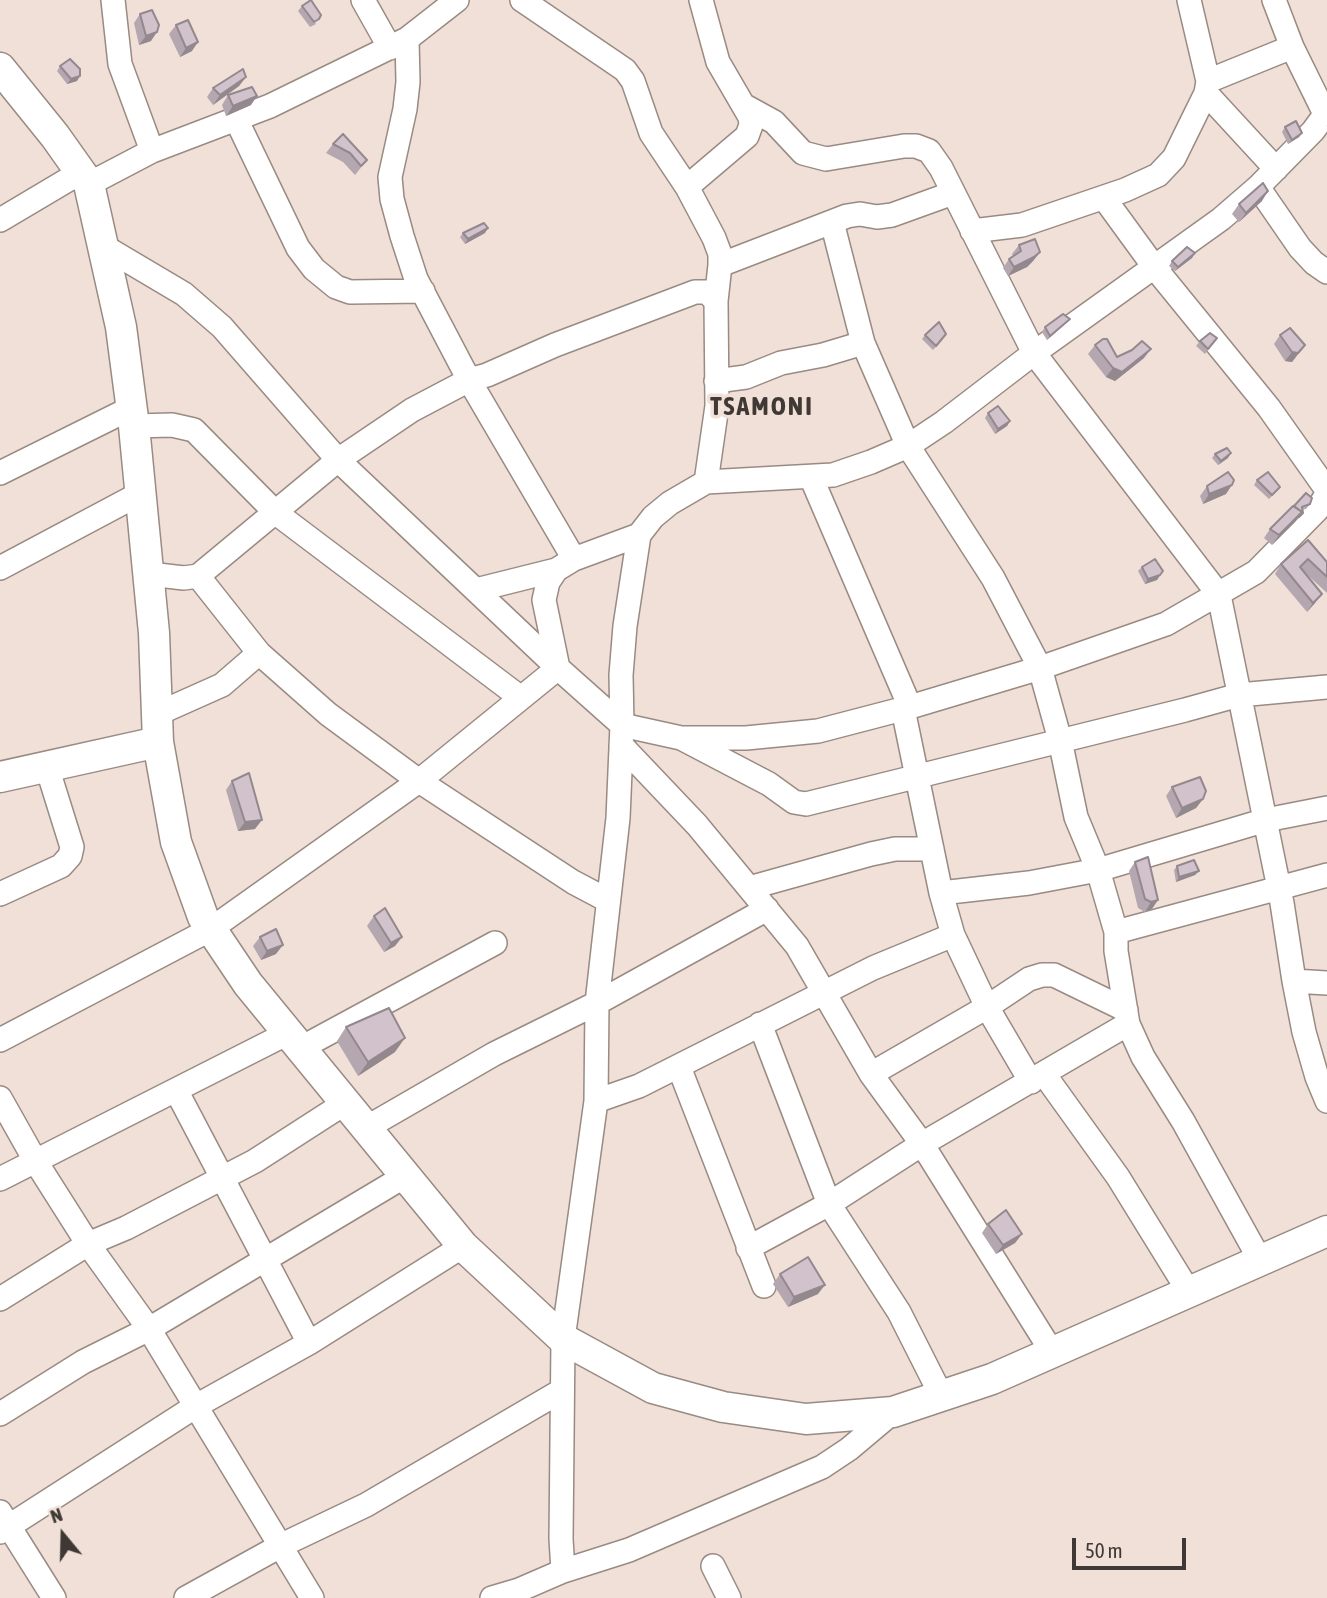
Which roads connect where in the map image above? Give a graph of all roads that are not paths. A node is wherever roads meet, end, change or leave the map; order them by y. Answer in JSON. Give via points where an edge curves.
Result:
{"nodes":[{"id":1,"x":113,"y":0,"type":"edge"},
{"id":2,"x":363,"y":0,"type":"edge"},
{"id":3,"x":457,"y":0,"type":"edge"},
{"id":4,"x":522,"y":0,"type":"edge"},
{"id":5,"x":701,"y":0,"type":"edge"},
{"id":6,"x":1189,"y":0,"type":"edge"},
{"id":7,"x":1274,"y":0,"type":"edge"},
{"id":8,"x":398,"y":43,"type":"junction"},
{"id":9,"x":1292,"y":47,"type":"junction"},
{"id":10,"x":0,"y":68,"type":"edge"},
{"id":11,"x":1207,"y":87,"type":"junction"},
{"id":12,"x":743,"y":105,"type":"junction"},
{"id":13,"x":1326,"y":113,"type":"edge"},
{"id":14,"x":236,"y":119,"type":"junction"},
{"id":15,"x":152,"y":151,"type":"junction"},
{"id":16,"x":1276,"y":169,"type":"junction"},
{"id":17,"x":85,"y":178,"type":"junction"},
{"id":18,"x":687,"y":187,"type":"junction"},
{"id":19,"x":1258,"y":187,"type":"junction"},
{"id":20,"x":953,"y":193,"type":"junction"},
{"id":21,"x":1104,"y":198,"type":"junction"},
{"id":22,"x":0,"y":220,"type":"edge"},
{"id":23,"x":832,"y":222,"type":"junction"},
{"id":24,"x":972,"y":231,"type":"junction"},
{"id":25,"x":103,"y":246,"type":"junction"},
{"id":26,"x":720,"y":265,"type":"junction"},
{"id":27,"x":1155,"y":268,"type":"junction"},
{"id":28,"x":1327,"y":272,"type":"edge"},
{"id":29,"x":423,"y":292,"type":"junction"},
{"id":30,"x":716,"y":301,"type":"junction"},
{"id":31,"x":863,"y":343,"type":"junction"},
{"id":32,"x":1034,"y":354,"type":"junction"},
{"id":33,"x":469,"y":380,"type":"junction"},
{"id":34,"x":716,"y":381,"type":"junction"},
{"id":35,"x":132,"y":417,"type":"junction"},
{"id":36,"x":908,"y":446,"type":"junction"},
{"id":37,"x":338,"y":460,"type":"junction"},
{"id":38,"x":0,"y":472,"type":"edge"},
{"id":39,"x":811,"y":477,"type":"junction"},
{"id":40,"x":706,"y":482,"type":"junction"},
{"id":41,"x":1327,"y":492,"type":"edge"},
{"id":42,"x":141,"y":493,"type":"junction"},
{"id":43,"x":276,"y":513,"type":"junction"},
{"id":44,"x":639,"y":535,"type":"junction"},
{"id":45,"x":565,"y":565,"type":"junction"},
{"id":46,"x":0,"y":568,"type":"edge"},
{"id":47,"x":149,"y":573,"type":"junction"},
{"id":48,"x":198,"y":576,"type":"junction"},
{"id":49,"x":476,"y":590,"type":"junction"},
{"id":50,"x":1219,"y":595,"type":"junction"},
{"id":51,"x":260,"y":653,"type":"junction"},
{"id":52,"x":558,"y":668,"type":"junction"},
{"id":53,"x":1040,"y":668,"type":"junction"},
{"id":54,"x":1327,"y":687,"type":"edge"},
{"id":55,"x":1239,"y":695,"type":"junction"},
{"id":56,"x":521,"y":698,"type":"junction"},
{"id":57,"x":907,"y":708,"type":"junction"},
{"id":58,"x":158,"y":728,"type":"junction"},
{"id":59,"x":622,"y":735,"type":"junction"},
{"id":60,"x":681,"y":738,"type":"junction"},
{"id":61,"x":1060,"y":740,"type":"junction"},
{"id":62,"x":47,"y":767,"type":"junction"},
{"id":63,"x":0,"y":777,"type":"edge"},
{"id":64,"x":918,"y":777,"type":"junction"},
{"id":65,"x":419,"y":781,"type":"junction"},
{"id":66,"x":1327,"y":808,"type":"edge"},
{"id":67,"x":1266,"y":820,"type":"junction"},
{"id":68,"x":932,"y":849,"type":"junction"},
{"id":69,"x":1098,"y":870,"type":"junction"},
{"id":70,"x":1327,"y":875,"type":"edge"},
{"id":71,"x":749,"y":888,"type":"junction"},
{"id":72,"x":1279,"y":888,"type":"junction"},
{"id":73,"x":941,"y":893,"type":"junction"},
{"id":74,"x":0,"y":894,"type":"edge"},
{"id":75,"x":607,"y":900,"type":"junction"},
{"id":76,"x":767,"y":909,"type":"junction"},
{"id":77,"x":211,"y":929,"type":"junction"},
{"id":78,"x":1115,"y":932,"type":"junction"},
{"id":79,"x":953,"y":935,"type":"junction"},
{"id":80,"x":495,"y":943,"type":"dead end"},
{"id":81,"x":1294,"y":981,"type":"junction"},
{"id":82,"x":1327,"y":983,"type":"edge"},
{"id":83,"x":825,"y":992,"type":"junction"},
{"id":84,"x":597,"y":1003,"type":"junction"},
{"id":85,"x":987,"y":1007,"type":"junction"},
{"id":86,"x":1127,"y":1017,"type":"junction"},
{"id":87,"x":760,"y":1024,"type":"junction"},
{"id":88,"x":0,"y":1040,"type":"edge"},
{"id":89,"x":294,"y":1040,"type":"junction"},
{"id":90,"x":679,"y":1067,"type":"junction"},
{"id":91,"x":871,"y":1074,"type":"junction"},
{"id":92,"x":1037,"y":1078,"type":"junction"},
{"id":93,"x":176,"y":1090,"type":"junction"},
{"id":94,"x":0,"y":1098,"type":"edge"},
{"id":95,"x":596,"y":1101,"type":"junction"},
{"id":96,"x":1327,"y":1101,"type":"edge"},
{"id":97,"x":345,"y":1103,"type":"junction"},
{"id":98,"x":366,"y":1128,"type":"junction"},
{"id":99,"x":922,"y":1144,"type":"junction"},
{"id":100,"x":36,"y":1162,"type":"junction"},
{"id":101,"x":405,"y":1176,"type":"junction"},
{"id":102,"x":222,"y":1177,"type":"junction"},
{"id":103,"x":0,"y":1178,"type":"edge"},
{"id":104,"x":829,"y":1204,"type":"junction"},
{"id":105,"x":1327,"y":1231,"type":"edge"},
{"id":106,"x":88,"y":1244,"type":"junction"},
{"id":107,"x":463,"y":1247,"type":"junction"},
{"id":108,"x":748,"y":1248,"type":"junction"},
{"id":109,"x":266,"y":1260,"type":"junction"},
{"id":110,"x":1260,"y":1260,"type":"junction"},
{"id":111,"x":764,"y":1286,"type":"dead end"},
{"id":112,"x":1189,"y":1292,"type":"junction"},
{"id":113,"x":0,"y":1299,"type":"edge"},
{"id":114,"x":149,"y":1329,"type":"junction"},
{"id":115,"x":563,"y":1339,"type":"junction"},
{"id":116,"x":309,"y":1343,"type":"junction"},
{"id":117,"x":1052,"y":1352,"type":"junction"},
{"id":118,"x":561,"y":1391,"type":"junction"},
{"id":119,"x":941,"y":1395,"type":"junction"},
{"id":120,"x":196,"y":1406,"type":"junction"},
{"id":121,"x":893,"y":1412,"type":"junction"},
{"id":122,"x":0,"y":1415,"type":"edge"},
{"id":123,"x":3,"y":1523,"type":"edge"},
{"id":124,"x":282,"y":1545,"type":"junction"},
{"id":125,"x":713,"y":1566,"type":"dead end"},
{"id":126,"x":563,"y":1571,"type":"junction"},
{"id":127,"x":54,"y":1598,"type":"edge"},
{"id":128,"x":187,"y":1598,"type":"edge"},
{"id":129,"x":312,"y":1598,"type":"edge"},
{"id":130,"x":492,"y":1598,"type":"edge"},
{"id":131,"x":729,"y":1598,"type":"edge"}],
"edges":[{"from":1,"to":15,"type":"street","via":[[120,64]]},
{"from":2,"to":8,"type":"street"},
{"from":3,"to":8,"type":"street"},
{"from":4,"to":18,"type":"street","via":[[625,70],[634,81],[651,133]]},
{"from":5,"to":12,"type":"street","via":[[718,62]]},
{"from":6,"to":11,"type":"street"},
{"from":7,"to":9,"type":"street"},
{"from":8,"to":14,"type":"street"},
{"from":8,"to":29,"type":"street","via":[[408,82],[390,177],[392,199]]},
{"from":9,"to":11,"type":"street"},
{"from":9,"to":13,"type":"street"},
{"from":10,"to":17,"type":"main road"},
{"from":11,"to":16,"type":"street"},
{"from":11,"to":21,"type":"street","via":[[1174,158],[1158,175]]},
{"from":12,"to":18,"type":"street","via":[[750,117],[747,136]]},
{"from":12,"to":20,"type":"street","via":[[774,122],[803,153],[826,159],[904,146],[929,151]]},
{"from":13,"to":16,"type":"street"},
{"from":14,"to":15,"type":"street"},
{"from":14,"to":29,"type":"street","via":[[298,248],[314,269],[350,292]]},
{"from":15,"to":17,"type":"street"},
{"from":16,"to":19,"type":"street"},
{"from":17,"to":22,"type":"street"},
{"from":17,"to":25,"type":"main road"},
{"from":18,"to":26,"type":"street","via":[[714,238]]},
{"from":19,"to":27,"type":"street"},
{"from":19,"to":28,"type":"street","via":[[1300,247]]},
{"from":20,"to":23,"type":"street","via":[[892,215],[860,214]]},
{"from":20,"to":24,"type":"street"},
{"from":21,"to":24,"type":"street","via":[[1022,225]]},
{"from":21,"to":27,"type":"street"},
{"from":23,"to":26,"type":"street"},
{"from":23,"to":31,"type":"street"},
{"from":24,"to":32,"type":"street"},
{"from":25,"to":35,"type":"main road","via":[[121,327]]},
{"from":25,"to":37,"type":"street","via":[[184,294],[222,327]]},
{"from":26,"to":30,"type":"street"},
{"from":27,"to":32,"type":"street"},
{"from":27,"to":41,"type":"street","via":[[1269,408]]},
{"from":29,"to":33,"type":"street"},
{"from":30,"to":33,"type":"street","via":[[707,292],[695,292]]},
{"from":30,"to":34,"type":"street"},
{"from":31,"to":34,"type":"street","via":[[781,363],[746,377]]},
{"from":31,"to":36,"type":"street"},
{"from":32,"to":36,"type":"street"},
{"from":32,"to":50,"type":"street"},
{"from":33,"to":37,"type":"street","via":[[412,410]]},
{"from":33,"to":45,"type":"street"},
{"from":34,"to":40,"type":"street"},
{"from":35,"to":38,"type":"street"},
{"from":35,"to":42,"type":"main road"},
{"from":35,"to":43,"type":"street","via":[[194,430]]},
{"from":36,"to":39,"type":"street","via":[[833,475]]},
{"from":36,"to":53,"type":"street","via":[[993,578]]},
{"from":37,"to":43,"type":"street"},
{"from":37,"to":49,"type":"street"},
{"from":39,"to":40,"type":"street"},
{"from":39,"to":57,"type":"street"},
{"from":40,"to":44,"type":"street","via":[[670,503]]},
{"from":41,"to":50,"type":"street","via":[[1317,510],[1256,572]]},
{"from":42,"to":46,"type":"street"},
{"from":42,"to":47,"type":"main road"},
{"from":43,"to":48,"type":"street"},
{"from":43,"to":56,"type":"street"},
{"from":44,"to":45,"type":"street"},
{"from":44,"to":59,"type":"street","via":[[625,626]]},
{"from":45,"to":49,"type":"street"},
{"from":45,"to":52,"type":"street","via":[[548,582],[544,600]]},
{"from":47,"to":48,"type":"street"},
{"from":47,"to":58,"type":"main road"},
{"from":48,"to":51,"type":"street"},
{"from":49,"to":52,"type":"street"},
{"from":50,"to":53,"type":"street","via":[[1166,624]]},
{"from":50,"to":55,"type":"street"},
{"from":51,"to":58,"type":"street"},
{"from":51,"to":65,"type":"street","via":[[328,714]]},
{"from":52,"to":56,"type":"street"},
{"from":52,"to":59,"type":"street"},
{"from":53,"to":57,"type":"street"},
{"from":53,"to":61,"type":"street"},
{"from":54,"to":55,"type":"street"},
{"from":55,"to":61,"type":"street"},
{"from":55,"to":67,"type":"street"},
{"from":56,"to":65,"type":"street"},
{"from":57,"to":60,"type":"street","via":[[818,731]]},
{"from":57,"to":64,"type":"street"},
{"from":58,"to":62,"type":"main road"},
{"from":58,"to":77,"type":"main road","via":[[176,842]]},
{"from":59,"to":60,"type":"street"},
{"from":59,"to":71,"type":"street"},
{"from":59,"to":75,"type":"street","via":[[618,818]]},
{"from":60,"to":64,"type":"street","via":[[800,804]]},
{"from":61,"to":64,"type":"street"},
{"from":61,"to":69,"type":"street","via":[[1076,817]]},
{"from":62,"to":63,"type":"main road"},
{"from":62,"to":74,"type":"street","via":[[72,847],[70,856],[61,866]]},
{"from":64,"to":68,"type":"street"},
{"from":65,"to":75,"type":"street"},
{"from":65,"to":77,"type":"street"},
{"from":66,"to":67,"type":"street"},
{"from":67,"to":69,"type":"street"},
{"from":67,"to":72,"type":"street"},
{"from":68,"to":71,"type":"street","via":[[870,854]]},
{"from":68,"to":73,"type":"street"},
{"from":69,"to":73,"type":"street"},
{"from":69,"to":78,"type":"street"},
{"from":70,"to":72,"type":"street"},
{"from":71,"to":76,"type":"street"},
{"from":72,"to":78,"type":"street"},
{"from":72,"to":81,"type":"street"},
{"from":73,"to":79,"type":"street"},
{"from":75,"to":84,"type":"street"},
{"from":76,"to":83,"type":"street"},
{"from":76,"to":84,"type":"street"},
{"from":77,"to":88,"type":"street"},
{"from":77,"to":89,"type":"main road"},
{"from":78,"to":86,"type":"street"},
{"from":79,"to":83,"type":"street"},
{"from":79,"to":85,"type":"street"},
{"from":80,"to":89,"type":"street"},
{"from":81,"to":82,"type":"street"},
{"from":81,"to":96,"type":"street","via":[[1307,1043]]},
{"from":83,"to":87,"type":"street"},
{"from":83,"to":91,"type":"street"},
{"from":84,"to":95,"type":"street"},
{"from":84,"to":98,"type":"street","via":[[494,1054]]},
{"from":85,"to":86,"type":"street","via":[[1029,979],[1054,975]]},
{"from":85,"to":91,"type":"street"},
{"from":85,"to":92,"type":"street"},
{"from":86,"to":92,"type":"street"},
{"from":86,"to":110,"type":"street","via":[[1143,1057]]},
{"from":87,"to":90,"type":"street"},
{"from":87,"to":104,"type":"street"},
{"from":89,"to":93,"type":"street"},
{"from":89,"to":97,"type":"main road"},
{"from":90,"to":95,"type":"street"},
{"from":90,"to":108,"type":"street"},
{"from":91,"to":99,"type":"street"},
{"from":92,"to":99,"type":"street"},
{"from":92,"to":112,"type":"street","via":[[1118,1177]]},
{"from":93,"to":100,"type":"street"},
{"from":93,"to":102,"type":"street"},
{"from":94,"to":100,"type":"street"},
{"from":95,"to":115,"type":"street"},
{"from":97,"to":98,"type":"main road"},
{"from":97,"to":102,"type":"street"},
{"from":98,"to":101,"type":"main road"},
{"from":99,"to":104,"type":"street"},
{"from":99,"to":117,"type":"street"},
{"from":100,"to":103,"type":"street"},
{"from":100,"to":106,"type":"street"},
{"from":101,"to":107,"type":"main road"},
{"from":101,"to":109,"type":"street"},
{"from":102,"to":106,"type":"street"},
{"from":102,"to":109,"type":"street"},
{"from":104,"to":108,"type":"street"},
{"from":104,"to":119,"type":"street","via":[[899,1311]]},
{"from":105,"to":110,"type":"main road"},
{"from":106,"to":113,"type":"street"},
{"from":106,"to":114,"type":"street"},
{"from":107,"to":115,"type":"main road"},
{"from":107,"to":116,"type":"street"},
{"from":108,"to":111,"type":"street"},
{"from":109,"to":114,"type":"street"},
{"from":109,"to":116,"type":"street"},
{"from":110,"to":112,"type":"main road"},
{"from":112,"to":117,"type":"main road"},
{"from":114,"to":120,"type":"street"},
{"from":114,"to":122,"type":"street","via":[[83,1362]]},
{"from":115,"to":118,"type":"street"},
{"from":115,"to":121,"type":"main road","via":[[653,1388],[723,1407],[806,1419]]},
{"from":116,"to":120,"type":"street"},
{"from":117,"to":119,"type":"main road","via":[[992,1379]]},
{"from":118,"to":124,"type":"street","via":[[366,1505]]},
{"from":118,"to":126,"type":"street"},
{"from":119,"to":121,"type":"main road"},
{"from":120,"to":123,"type":"street"},
{"from":120,"to":124,"type":"street"},
{"from":121,"to":126,"type":"street","via":[[822,1467],[629,1550]]},
{"from":123,"to":127,"type":"street"},
{"from":124,"to":128,"type":"street"},
{"from":124,"to":129,"type":"street"},
{"from":125,"to":131,"type":"street"},
{"from":126,"to":130,"type":"street"}]}
